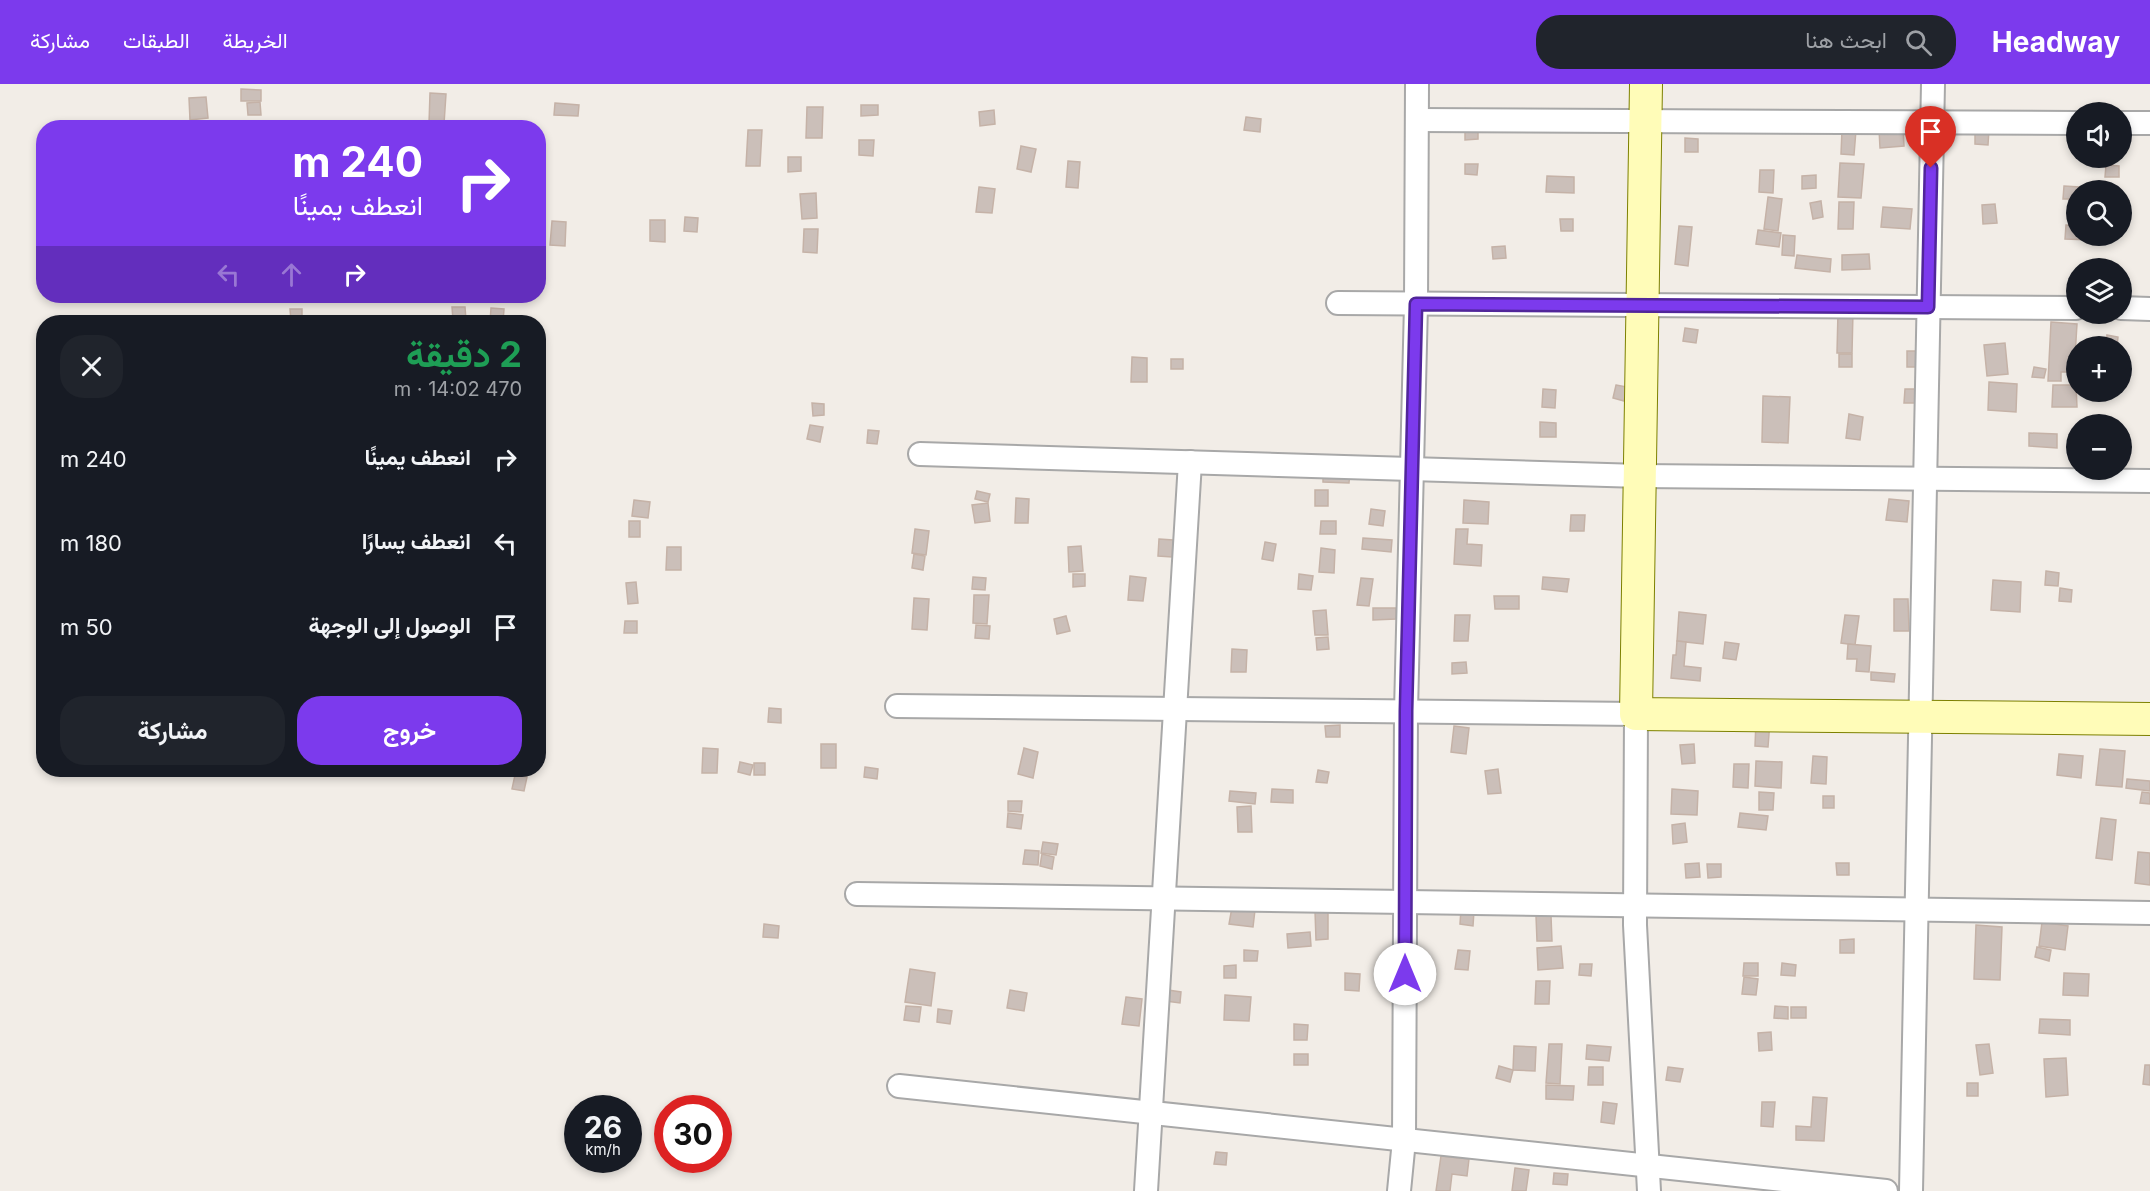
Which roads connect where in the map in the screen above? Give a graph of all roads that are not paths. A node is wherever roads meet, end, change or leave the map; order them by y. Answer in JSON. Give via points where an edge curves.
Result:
{"nodes":[{"id":1,"x":1417,"y":84,"type":"edge"},
{"id":2,"x":1646,"y":84,"type":"edge"},
{"id":3,"x":1933,"y":84,"type":"edge"},
{"id":4,"x":1417,"y":120,"type":"junction"},
{"id":5,"x":1646,"y":121,"type":"junction"},
{"id":6,"x":1932,"y":122,"type":"junction"},
{"id":7,"x":2066,"y":123,"type":"edge"},
{"id":8,"x":2132,"y":123,"type":"edge"},
{"id":9,"x":2150,"y":123,"type":"edge"},
{"id":10,"x":1338,"y":303,"type":"dead end"},
{"id":11,"x":1416,"y":304,"type":"junction"},
{"id":12,"x":1644,"y":305,"type":"junction"},
{"id":13,"x":1928,"y":307,"type":"junction"},
{"id":14,"x":2066,"y":308,"type":"edge"},
{"id":15,"x":2132,"y":308,"type":"edge"},
{"id":16,"x":2150,"y":309,"type":"edge"},
{"id":17,"x":920,"y":454,"type":"dead end"},
{"id":18,"x":1190,"y":462,"type":"junction"},
{"id":19,"x":1412,"y":469,"type":"junction"},
{"id":20,"x":1640,"y":476,"type":"junction"},
{"id":21,"x":1925,"y":479,"type":"junction"},
{"id":22,"x":2150,"y":481,"type":"edge"},
{"id":23,"x":897,"y":706,"type":"dead end"},
{"id":24,"x":1175,"y":709,"type":"junction"},
{"id":25,"x":1406,"y":711,"type":"junction"},
{"id":26,"x":1636,"y":714,"type":"junction"},
{"id":27,"x":1920,"y":716,"type":"junction"},
{"id":28,"x":2150,"y":719,"type":"edge"},
{"id":29,"x":856,"y":894,"type":"dead end"},
{"id":30,"x":1163,"y":898,"type":"junction"},
{"id":31,"x":1405,"y":902,"type":"junction"},
{"id":32,"x":1635,"y":906,"type":"junction"},
{"id":33,"x":1917,"y":910,"type":"junction"},
{"id":34,"x":2150,"y":913,"type":"edge"},
{"id":35,"x":899,"y":1086,"type":"dead end"},
{"id":36,"x":1151,"y":1113,"type":"junction"},
{"id":37,"x":1404,"y":1140,"type":"junction"},
{"id":38,"x":1648,"y":1166,"type":"junction"},
{"id":39,"x":1146,"y":1191,"type":"edge"},
{"id":40,"x":1399,"y":1191,"type":"edge"},
{"id":41,"x":1649,"y":1191,"type":"edge"},
{"id":42,"x":1886,"y":1191,"type":"edge"},
{"id":43,"x":1911,"y":1191,"type":"edge"}],
"edges":[{"from":1,"to":4,"type":"street"},
{"from":2,"to":5,"type":"street"},
{"from":3,"to":6,"type":"street"},
{"from":4,"to":5,"type":"street"},
{"from":4,"to":11,"type":"street"},
{"from":5,"to":6,"type":"street"},
{"from":5,"to":12,"type":"street"},
{"from":6,"to":7,"type":"street"},
{"from":6,"to":13,"type":"street"},
{"from":8,"to":9,"type":"street"},
{"from":10,"to":11,"type":"street"},
{"from":11,"to":12,"type":"street"},
{"from":11,"to":19,"type":"street"},
{"from":12,"to":13,"type":"street"},
{"from":12,"to":20,"type":"street"},
{"from":13,"to":14,"type":"street"},
{"from":13,"to":21,"type":"street"},
{"from":15,"to":16,"type":"street"},
{"from":17,"to":18,"type":"street"},
{"from":18,"to":19,"type":"street"},
{"from":18,"to":24,"type":"street"},
{"from":19,"to":20,"type":"street"},
{"from":19,"to":25,"type":"street"},
{"from":20,"to":21,"type":"street"},
{"from":20,"to":26,"type":"street"},
{"from":21,"to":22,"type":"street"},
{"from":21,"to":27,"type":"street"},
{"from":23,"to":24,"type":"street"},
{"from":24,"to":25,"type":"street"},
{"from":24,"to":30,"type":"street"},
{"from":25,"to":26,"type":"street"},
{"from":25,"to":31,"type":"street"},
{"from":26,"to":27,"type":"street"},
{"from":26,"to":32,"type":"street"},
{"from":27,"to":28,"type":"street"},
{"from":27,"to":33,"type":"street"},
{"from":29,"to":30,"type":"street"},
{"from":30,"to":31,"type":"street"},
{"from":30,"to":36,"type":"street"},
{"from":31,"to":32,"type":"street"},
{"from":31,"to":37,"type":"street"},
{"from":32,"to":33,"type":"street"},
{"from":32,"to":38,"type":"street"},
{"from":33,"to":34,"type":"street"},
{"from":33,"to":43,"type":"street"},
{"from":35,"to":36,"type":"street"},
{"from":36,"to":37,"type":"street"},
{"from":36,"to":39,"type":"street"},
{"from":37,"to":38,"type":"street"},
{"from":37,"to":40,"type":"street"},
{"from":38,"to":41,"type":"street"},
{"from":38,"to":42,"type":"street"}]}
